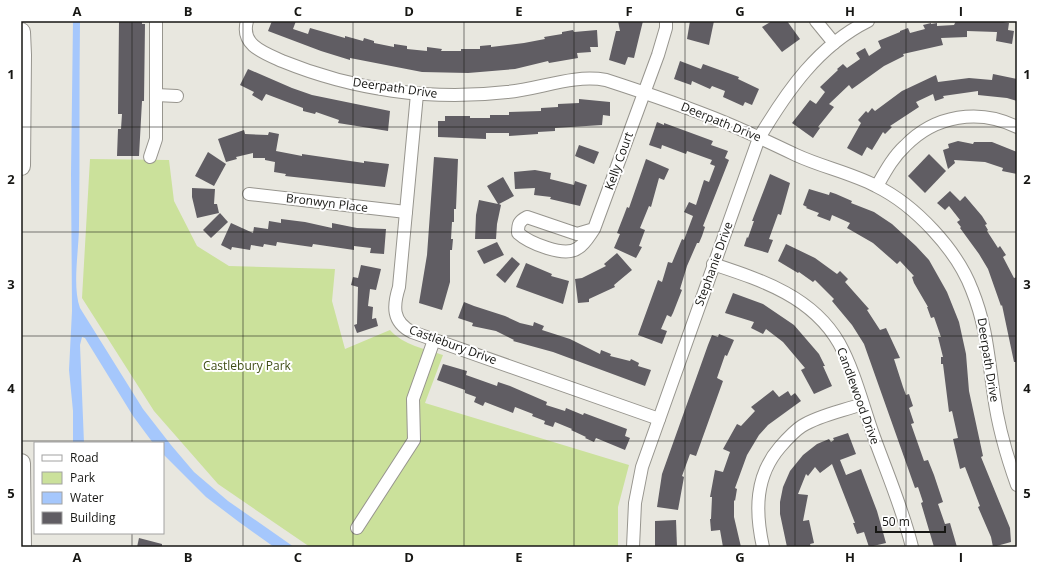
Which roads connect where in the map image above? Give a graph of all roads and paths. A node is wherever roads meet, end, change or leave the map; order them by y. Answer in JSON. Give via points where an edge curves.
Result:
{"nodes":[{"id":1,"x":29,"y":21,"type":"edge"},
{"id":2,"x":156,"y":21,"type":"edge"},
{"id":3,"x":247,"y":21,"type":"edge"},
{"id":4,"x":666,"y":21,"type":"edge"},
{"id":5,"x":816,"y":21,"type":"edge"},
{"id":6,"x":868,"y":21,"type":"edge"},
{"id":7,"x":21,"y":32,"type":"edge"},
{"id":8,"x":834,"y":42,"type":"junction"},
{"id":9,"x":22,"y":55,"type":"junction"},
{"id":10,"x":644,"y":93,"type":"junction"},
{"id":11,"x":417,"y":94,"type":"junction"},
{"id":12,"x":156,"y":95,"type":"junction"},
{"id":13,"x":177,"y":96,"type":"dead end"},
{"id":14,"x":1017,"y":127,"type":"edge"},
{"id":15,"x":759,"y":138,"type":"junction"},
{"id":16,"x":150,"y":156,"type":"dead end"},
{"id":17,"x":21,"y":166,"type":"edge"},
{"id":18,"x":877,"y":186,"type":"junction"},
{"id":19,"x":249,"y":194,"type":"dead end"},
{"id":20,"x":406,"y":212,"type":"junction"},
{"id":21,"x":594,"y":229,"type":"junction"},
{"id":22,"x":713,"y":264,"type":"junction"},
{"id":23,"x":434,"y":340,"type":"junction"},
{"id":24,"x":862,"y":404,"type":"junction"},
{"id":25,"x":658,"y":419,"type":"junction"},
{"id":26,"x":21,"y":463,"type":"edge"},
{"id":27,"x":1017,"y":485,"type":"edge"},
{"id":28,"x":357,"y":528,"type":"dead end"},
{"id":29,"x":22,"y":547,"type":"edge"},
{"id":30,"x":633,"y":547,"type":"edge"},
{"id":31,"x":763,"y":547,"type":"edge"},
{"id":32,"x":912,"y":547,"type":"edge"}],
"edges":[{"from":1,"to":9,"type":"highway"},
{"from":2,"to":12,"type":"street"},
{"from":3,"to":11,"type":"street","name":"Deerpath Drive","via":[[246,36],[260,52],[328,77]]},
{"from":4,"to":10,"type":"street","name":"Kelly Court","via":[[666,28]]},
{"from":5,"to":8,"type":"street"},
{"from":6,"to":8,"type":"street","name":"Stephanie Drive"},
{"from":7,"to":9,"type":"highway"},
{"from":8,"to":15,"type":"street","name":"Stephanie Drive","via":[[820,54],[794,85]]},
{"from":9,"to":17,"type":"highway"},
{"from":10,"to":11,"type":"street","name":"Deerpath Drive","via":[[597,78],[585,78],[508,92],[470,95]]},
{"from":10,"to":15,"type":"street","name":"Deerpath Drive","via":[[707,115]]},
{"from":10,"to":21,"type":"street","name":"Kelly Court"},
{"from":11,"to":20,"type":"street","name":"Castlebury Drive"},
{"from":12,"to":13,"type":"street"},
{"from":12,"to":16,"type":"street","via":[[156,139]]},
{"from":14,"to":18,"type":"street","via":[[994,117],[979,116],[966,116],[941,122],[905,145]]},
{"from":15,"to":18,"type":"street","name":"Deerpath Drive","via":[[820,166]]},
{"from":15,"to":22,"type":"street","name":"Stephanie Drive"},
{"from":18,"to":27,"type":"street","name":"Deerpath Drive","via":[[915,213],[935,233],[972,288],[987,337],[1000,430]]},
{"from":19,"to":20,"type":"street","name":"Bronwyn Place"},
{"from":20,"to":23,"type":"street","name":"Castlebury Drive","via":[[395,313],[398,321],[408,330]]},
{"from":21,"to":21,"type":"street","name":"Kelly Court","via":[[577,234],[527,216],[518,225],[518,233],[525,239],[559,252],[578,249]]},
{"from":22,"to":24,"type":"street","name":"Candlewood Drive","via":[[775,287],[794,296],[809,308],[840,344]]},
{"from":22,"to":25,"type":"street","name":"Stephanie Drive"},
{"from":23,"to":25,"type":"street","name":"Castlebury Drive"},
{"from":23,"to":28,"type":"street","via":[[413,399],[414,440]]},
{"from":24,"to":31,"type":"street","via":[[802,426],[788,437],[773,456],[760,486],[757,506]]},
{"from":24,"to":32,"type":"street","name":"Candlewood Drive"},
{"from":25,"to":30,"type":"street","name":"Stephanie Drive","via":[[642,467],[634,502]]},
{"from":26,"to":29,"type":"highway"}]}
